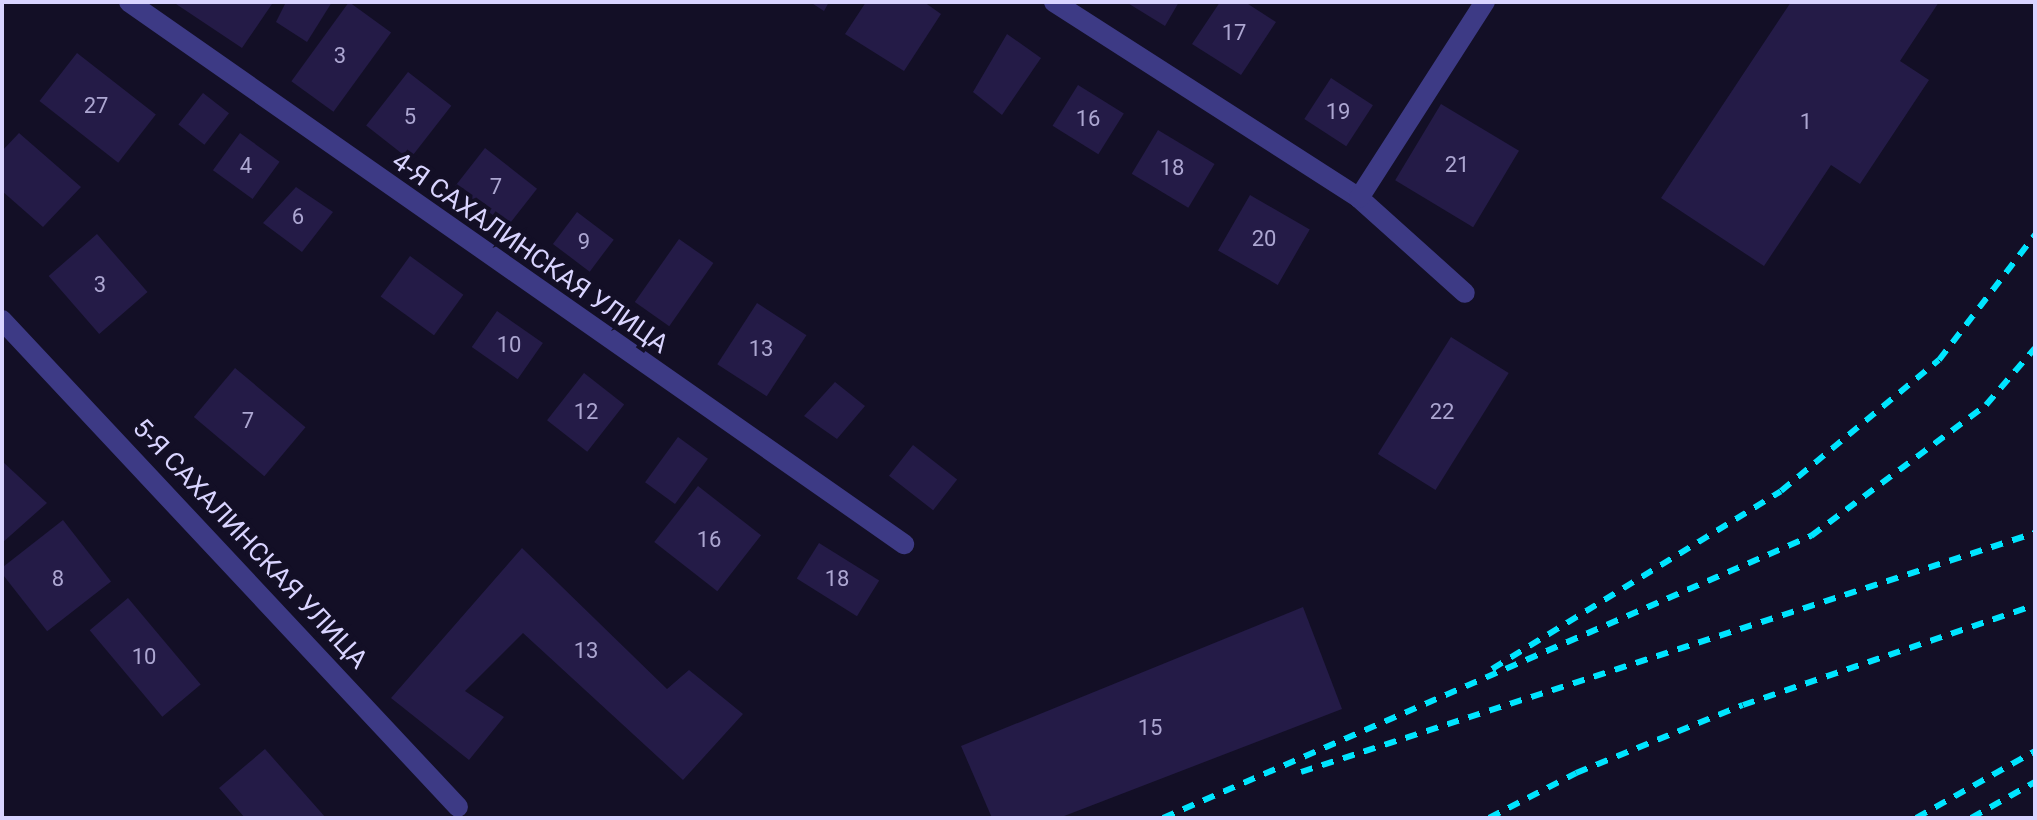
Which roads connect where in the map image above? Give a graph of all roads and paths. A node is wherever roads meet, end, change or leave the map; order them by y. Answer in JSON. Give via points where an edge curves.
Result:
{"nodes":[{"id":1,"x":129,"y":2,"type":"edge"},
{"id":2,"x":1054,"y":2,"type":"edge"},
{"id":3,"x":1485,"y":2,"type":"edge"},
{"id":4,"x":1359,"y":198,"type":"junction"},
{"id":5,"x":1465,"y":293,"type":"dead end"},
{"id":6,"x":2,"y":320,"type":"edge"},
{"id":7,"x":904,"y":544,"type":"dead end"},
{"id":8,"x":458,"y":807,"type":"dead end"}],
"edges":[{"from":1,"to":7,"type":"street","name":"4-Я САХАЛИНСКАЯ УЛИЦА"},
{"from":2,"to":4,"type":"street"},
{"from":3,"to":4,"type":"street"},
{"from":4,"to":5,"type":"street"},
{"from":6,"to":8,"type":"street","name":"5-Я САХАЛИНСКАЯ УЛИЦА"}]}
